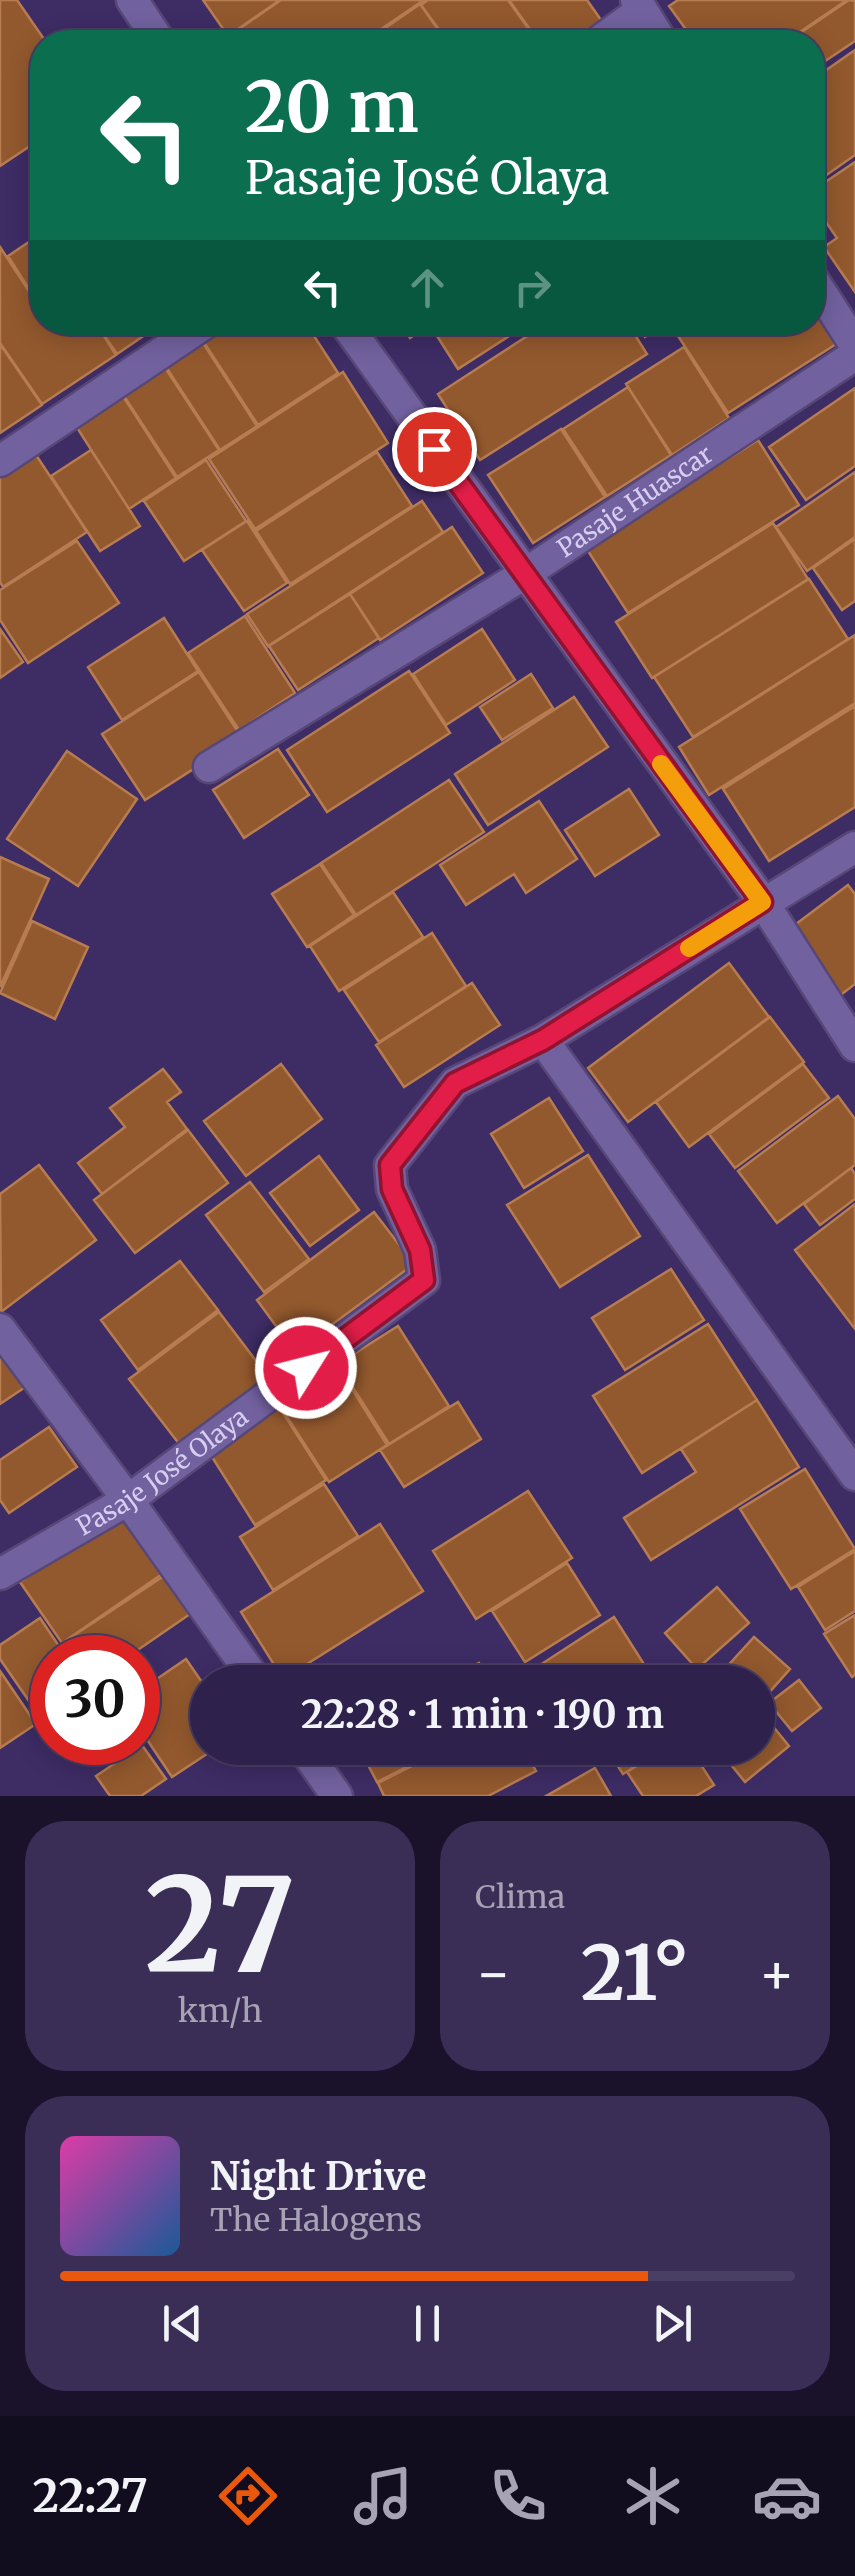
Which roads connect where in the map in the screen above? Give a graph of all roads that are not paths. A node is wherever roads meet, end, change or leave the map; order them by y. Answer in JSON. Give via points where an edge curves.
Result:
{"nodes":[{"id":1,"x":132,"y":0,"type":"edge"},
{"id":2,"x":639,"y":5,"type":"edge"},
{"id":3,"x":152,"y":30,"type":"edge"},
{"id":4,"x":611,"y":30,"type":"edge"},
{"id":5,"x":655,"y":30,"type":"edge"},
{"id":6,"x":825,"y":298,"type":"edge"},
{"id":7,"x":188,"y":335,"type":"edge"},
{"id":8,"x":353,"y":335,"type":"edge"},
{"id":9,"x":855,"y":345,"type":"edge"},
{"id":10,"x":855,"y":355,"type":"edge"},
{"id":11,"x":0,"y":460,"type":"edge"},
{"id":12,"x":523,"y":575,"type":"junction"},
{"id":13,"x":210,"y":767,"type":"dead end"},
{"id":14,"x":855,"y":847,"type":"edge"},
{"id":15,"x":762,"y":902,"type":"junction"},
{"id":16,"x":543,"y":1040,"type":"junction"},
{"id":17,"x":855,"y":1046,"type":"edge"},
{"id":18,"x":0,"y":1330,"type":"edge"},
{"id":19,"x":855,"y":1474,"type":"edge"},
{"id":20,"x":128,"y":1500,"type":"junction"},
{"id":21,"x":0,"y":1574,"type":"edge"},
{"id":22,"x":245,"y":1665,"type":"edge"},
{"id":23,"x":315,"y":1765,"type":"edge"},
{"id":24,"x":337,"y":1796,"type":"edge"}],
"edges":[{"from":1,"to":3,"type":"street"},
{"from":2,"to":4,"type":"street"},
{"from":2,"to":5,"type":"street"},
{"from":6,"to":9,"type":"street"},
{"from":7,"to":11,"type":"street"},
{"from":8,"to":12,"type":"street"},
{"from":10,"to":12,"type":"street","name":"Pasaje Huascar"},
{"from":12,"to":13,"type":"street","name":"Pasaje Huascar"},
{"from":12,"to":15,"type":"street"},
{"from":14,"to":15,"type":"street"},
{"from":15,"to":16,"type":"street"},
{"from":15,"to":17,"type":"street"},
{"from":16,"to":19,"type":"street"},
{"from":16,"to":20,"type":"street","name":"Pasaje José Olaya","via":[[455,1083],[390,1165],[424,1280]]},
{"from":18,"to":20,"type":"street"},
{"from":20,"to":21,"type":"street","name":"Pasaje José Olaya"},
{"from":20,"to":22,"type":"street"},
{"from":23,"to":24,"type":"street"}]}
